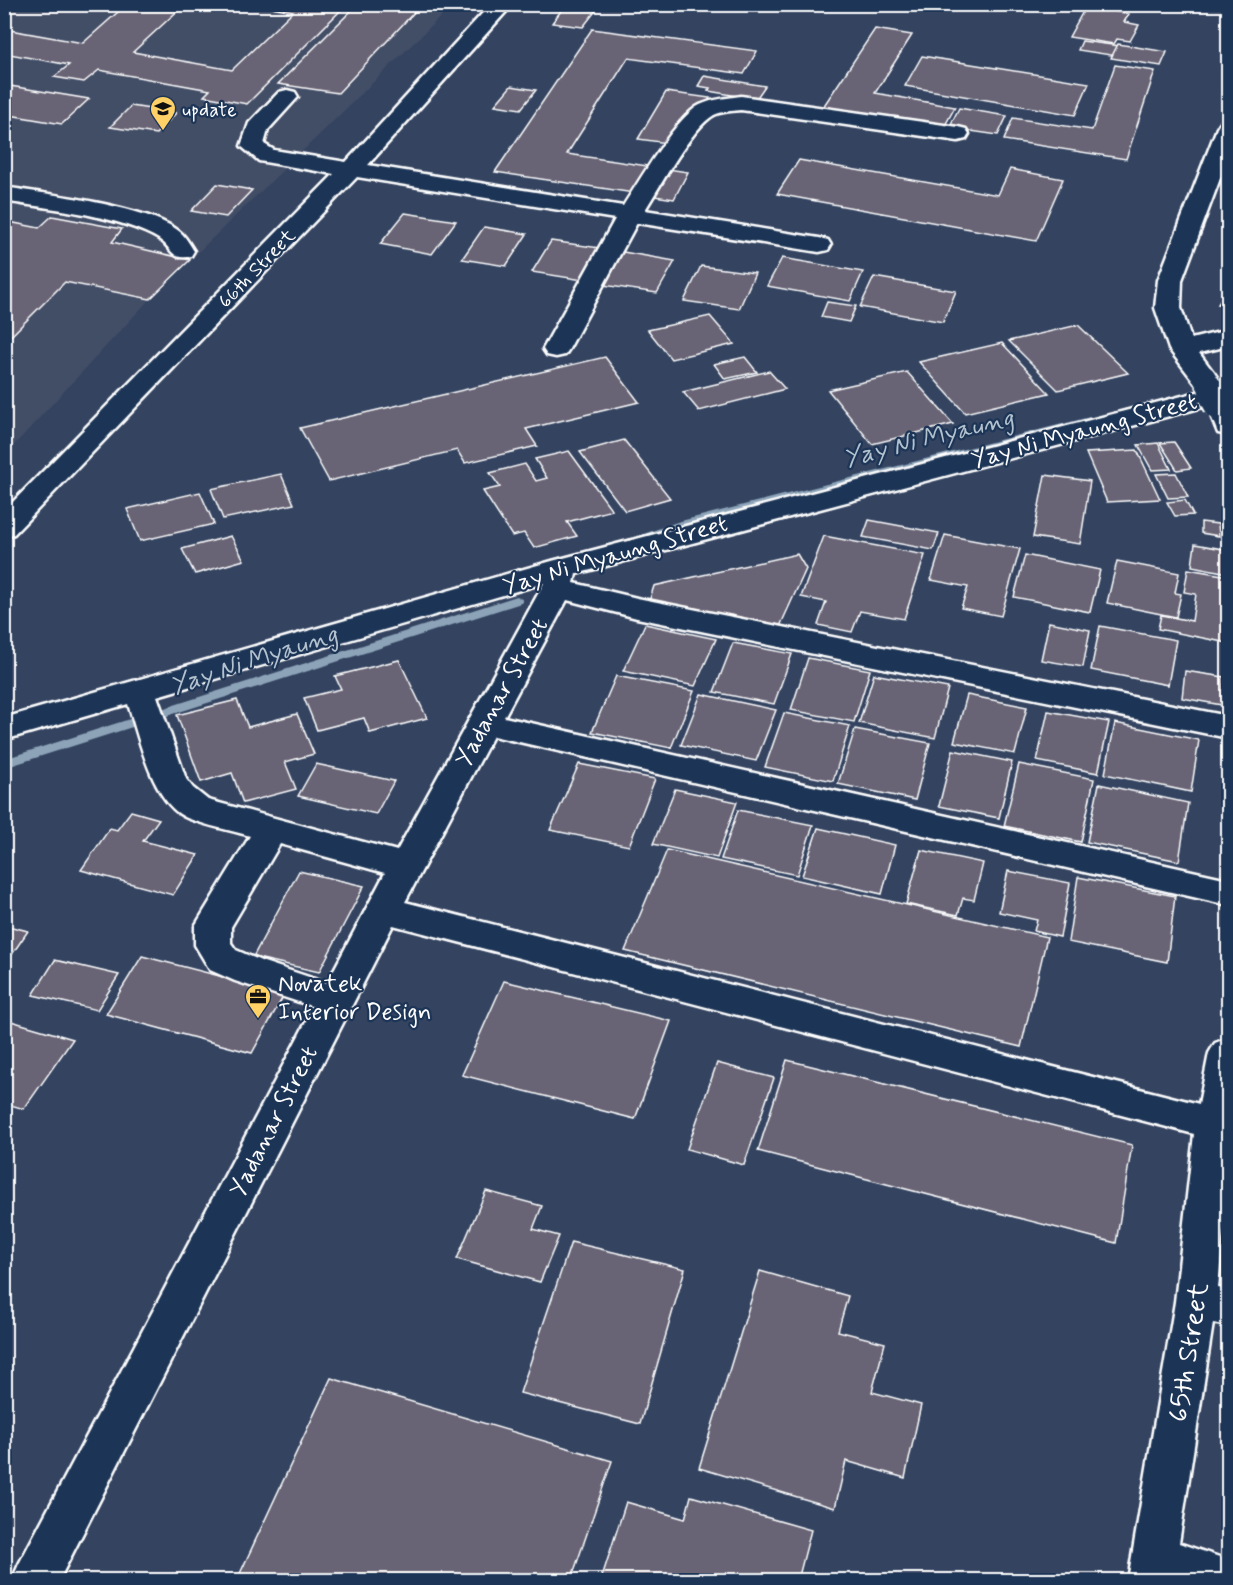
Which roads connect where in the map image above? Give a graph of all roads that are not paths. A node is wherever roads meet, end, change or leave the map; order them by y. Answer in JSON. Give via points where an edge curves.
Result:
{"nodes":[{"id":1,"x":503,"y":4,"type":"edge"},
{"id":2,"x":286,"y":97,"type":"dead end"},
{"id":3,"x":1228,"y":128,"type":"edge"},
{"id":4,"x":957,"y":134,"type":"dead end"},
{"id":5,"x":352,"y":169,"type":"junction"},
{"id":6,"x":4,"y":194,"type":"edge"},
{"id":7,"x":630,"y":214,"type":"junction"},
{"id":8,"x":819,"y":245,"type":"dead end"},
{"id":9,"x":182,"y":251,"type":"dead end"},
{"id":10,"x":1228,"y":338,"type":"edge"},
{"id":11,"x":556,"y":349,"type":"dead end"},
{"id":12,"x":1182,"y":349,"type":"junction"},
{"id":13,"x":1226,"y":408,"type":"edge"},
{"id":14,"x":4,"y":528,"type":"edge"},
{"id":15,"x":560,"y":578,"type":"junction"},
{"id":16,"x":139,"y":690,"type":"junction"},
{"id":17,"x":484,"y":723,"type":"junction"},
{"id":18,"x":1228,"y":727,"type":"edge"},
{"id":19,"x":4,"y":729,"type":"edge"},
{"id":20,"x":271,"y":830,"type":"junction"},
{"id":21,"x":406,"y":866,"type":"junction"},
{"id":22,"x":1228,"y":892,"type":"edge"},
{"id":23,"x":383,"y":909,"type":"junction"},
{"id":24,"x":336,"y":1000,"type":"junction"},
{"id":25,"x":1228,"y":1053,"type":"edge"},
{"id":26,"x":1221,"y":1125,"type":"edge"},
{"id":27,"x":1212,"y":1305,"type":"edge"},
{"id":28,"x":1153,"y":1568,"type":"edge"},
{"id":29,"x":35,"y":1581,"type":"edge"},
{"id":30,"x":1222,"y":1581,"type":"edge"}],
"edges":[{"from":1,"to":5,"type":"street","name":"66th Street"},
{"from":2,"to":5,"type":"street","via":[[257,128],[252,146],[267,156]]},
{"from":3,"to":12,"type":"street","via":[[1170,280],[1168,308]]},
{"from":4,"to":7,"type":"street","via":[[741,104],[721,105],[698,116]]},
{"from":5,"to":7,"type":"street"},
{"from":5,"to":14,"type":"street","name":"66th Street"},
{"from":6,"to":9,"type":"street","via":[[118,215],[153,226],[172,237]]},
{"from":7,"to":8,"type":"street"},
{"from":7,"to":11,"type":"street"},
{"from":10,"to":12,"type":"street"},
{"from":12,"to":13,"type":"street","bridge":true},
{"from":13,"to":15,"type":"street","name":"Yay Ni Myaung Street","via":[[756,515]]},
{"from":15,"to":16,"type":"street","name":"Yay Ni Myaung Street"},
{"from":15,"to":17,"type":"street","name":"Yadanar Street"},
{"from":15,"to":18,"type":"street","via":[[637,608]]},
{"from":16,"to":19,"type":"street","name":"Yay Ni Myaung Street"},
{"from":16,"to":20,"type":"street","via":[[171,782],[181,796],[197,809]]},
{"from":17,"to":21,"type":"street","name":"Yadanar Street"},
{"from":17,"to":22,"type":"street"},
{"from":20,"to":21,"type":"street"},
{"from":20,"to":24,"type":"street","via":[[213,926],[213,945],[223,960]]},
{"from":21,"to":23,"type":"street","name":"Yadanar Street"},
{"from":23,"to":24,"type":"street","name":"Yadanar Street"},
{"from":23,"to":26,"type":"street"},
{"from":24,"to":29,"type":"street","name":"Yadanar Street"},
{"from":25,"to":26,"type":"street","name":"65th Street"},
{"from":26,"to":27,"type":"street","name":"65th Street"},
{"from":27,"to":28,"type":"street","name":"65th Street"},
{"from":28,"to":30,"type":"street"}]}
